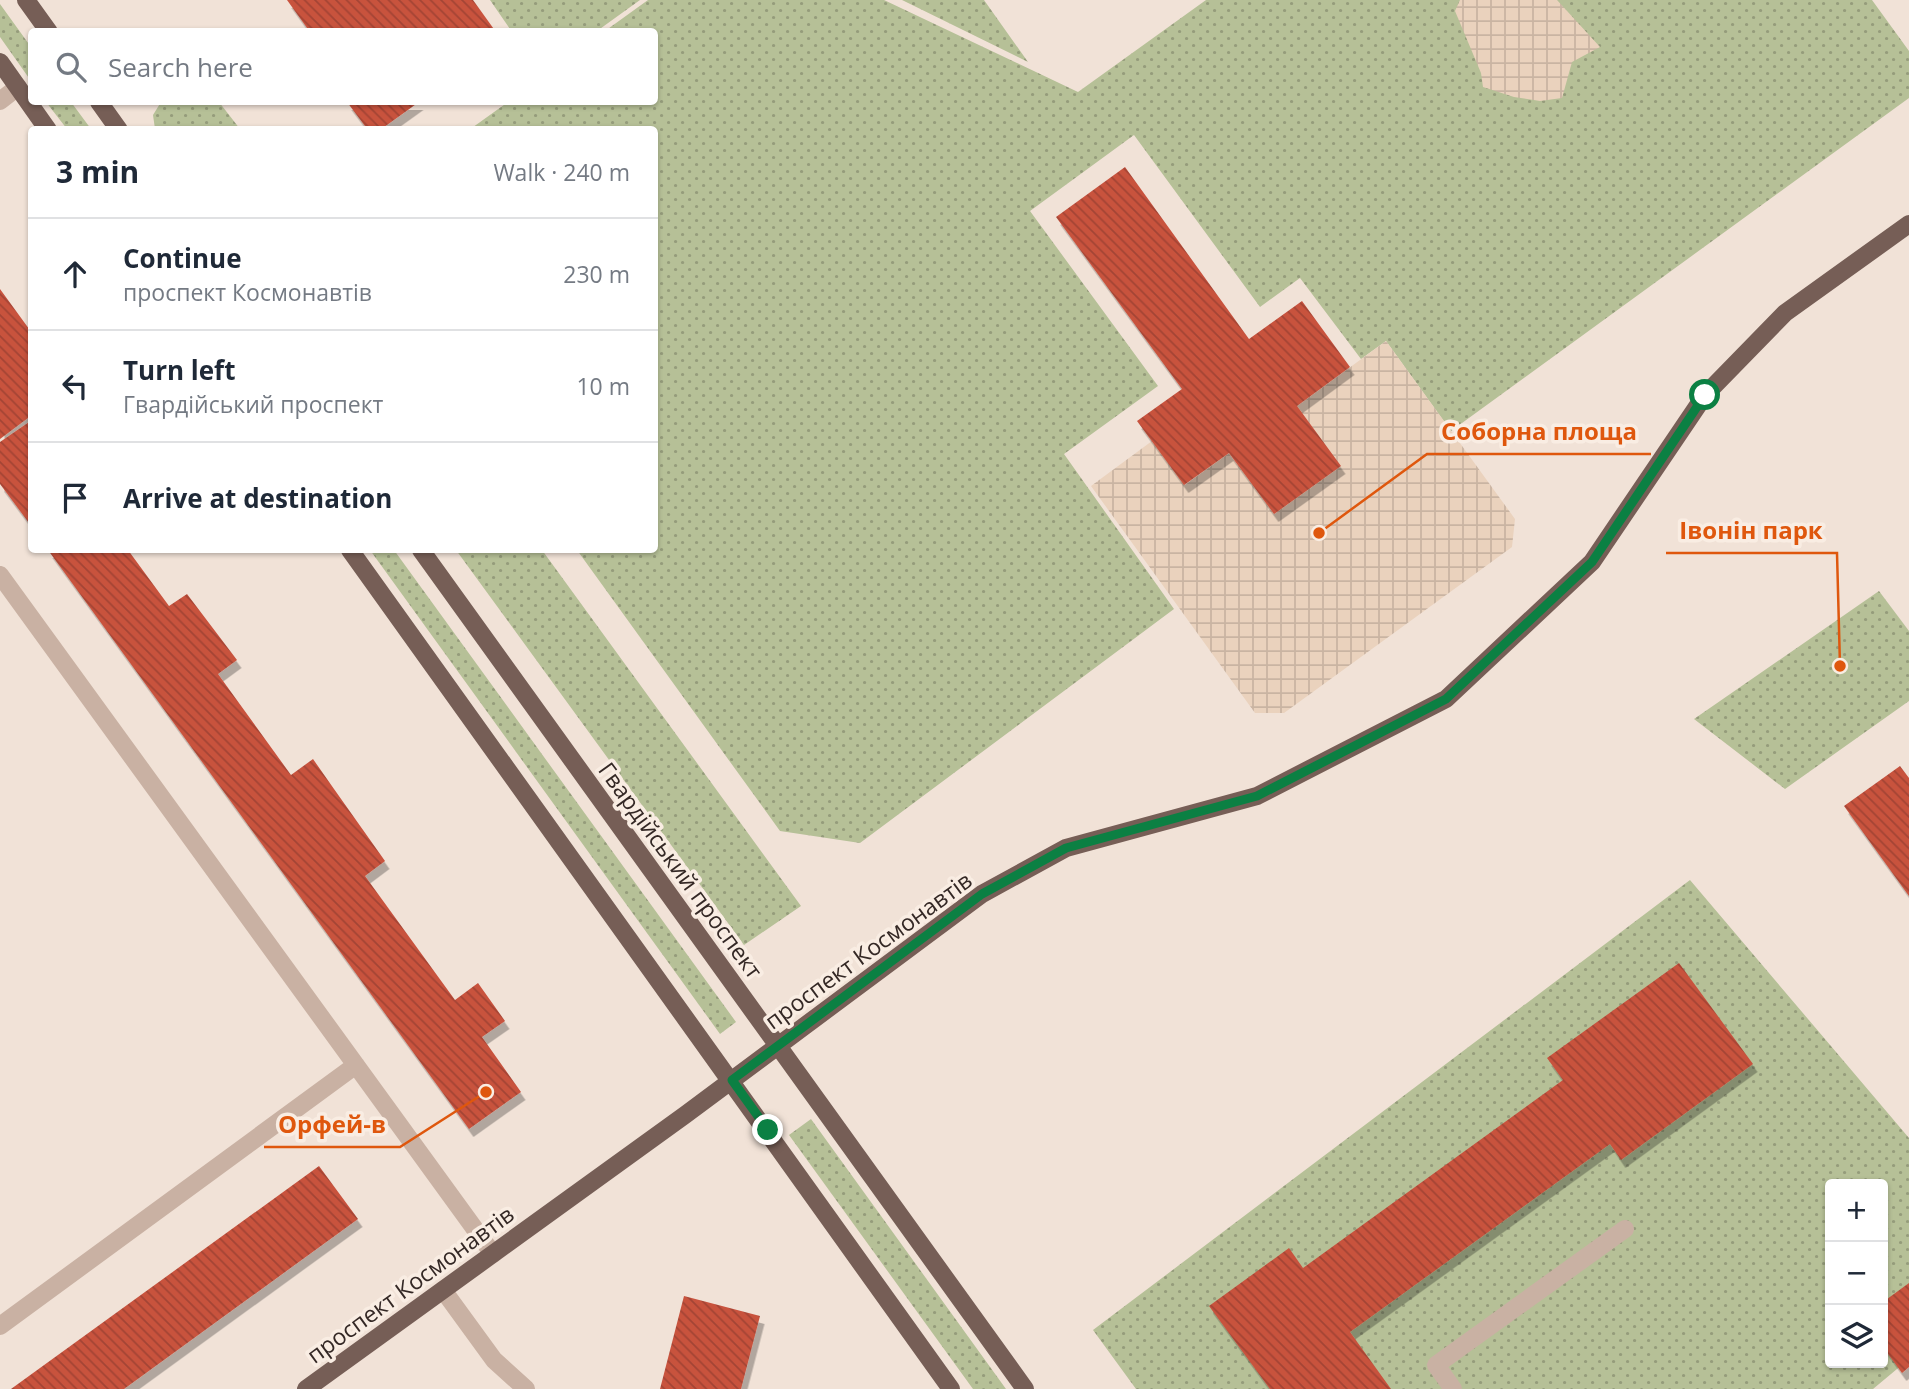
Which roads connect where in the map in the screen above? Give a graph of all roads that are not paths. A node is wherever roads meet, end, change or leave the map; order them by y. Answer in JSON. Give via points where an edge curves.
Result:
{"nodes":[{"id":1,"x":26,"y":0,"type":"edge"},
{"id":2,"x":46,"y":28,"type":"edge"},
{"id":3,"x":0,"y":62,"type":"edge"},
{"id":4,"x":18,"y":88,"type":"junction"},
{"id":5,"x":0,"y":101,"type":"edge"},
{"id":6,"x":28,"y":102,"type":"edge"},
{"id":7,"x":30,"y":105,"type":"edge"},
{"id":8,"x":101,"y":105,"type":"edge"},
{"id":9,"x":45,"y":126,"type":"edge"},
{"id":10,"x":116,"y":126,"type":"edge"},
{"id":11,"x":1909,"y":224,"type":"edge"},
{"id":12,"x":352,"y":553,"type":"edge"},
{"id":13,"x":423,"y":553,"type":"edge"},
{"id":14,"x":0,"y":575,"type":"edge"},
{"id":15,"x":778,"y":1046,"type":"junction"},
{"id":16,"x":356,"y":1065,"type":"junction"},
{"id":17,"x":732,"y":1080,"type":"junction"},
{"id":18,"x":1625,"y":1228,"type":"dead end"},
{"id":19,"x":493,"y":1254,"type":"junction"},
{"id":20,"x":443,"y":1290,"type":"junction"},
{"id":21,"x":0,"y":1326,"type":"edge"},
{"id":22,"x":306,"y":1389,"type":"edge"},
{"id":23,"x":526,"y":1389,"type":"edge"},
{"id":24,"x":951,"y":1389,"type":"edge"},
{"id":25,"x":1025,"y":1389,"type":"edge"},
{"id":26,"x":1453,"y":1389,"type":"edge"}],
"edges":[{"from":1,"to":2,"type":"main road"},
{"from":3,"to":4,"type":"main road"},
{"from":4,"to":5,"type":"lane"},
{"from":4,"to":6,"type":"main road"},
{"from":7,"to":9,"type":"main road"},
{"from":8,"to":10,"type":"main road"},
{"from":11,"to":15,"type":"main road","name":"проспект Космонавтів","via":[[1776,322],[1705,395],[1592,562],[1446,699],[1257,796],[1066,848],[982,894]]},
{"from":12,"to":17,"type":"main road"},
{"from":13,"to":15,"type":"main road","name":"Гвардійський проспект"},
{"from":14,"to":16,"type":"lane"},
{"from":15,"to":17,"type":"main road","name":"проспект Космонавтів"},
{"from":15,"to":25,"type":"main road","name":"Гвардійський проспект"},
{"from":16,"to":19,"type":"lane"},
{"from":16,"to":21,"type":"lane"},
{"from":17,"to":19,"type":"main road","name":"проспект Космонавтів"},
{"from":17,"to":24,"type":"main road"},
{"from":18,"to":26,"type":"lane","via":[[1436,1365]]},
{"from":19,"to":20,"type":"main road","name":"проспект Космонавтів"},
{"from":20,"to":22,"type":"main road","name":"проспект Космонавтів"},
{"from":20,"to":23,"type":"lane","via":[[494,1360]]}]}
